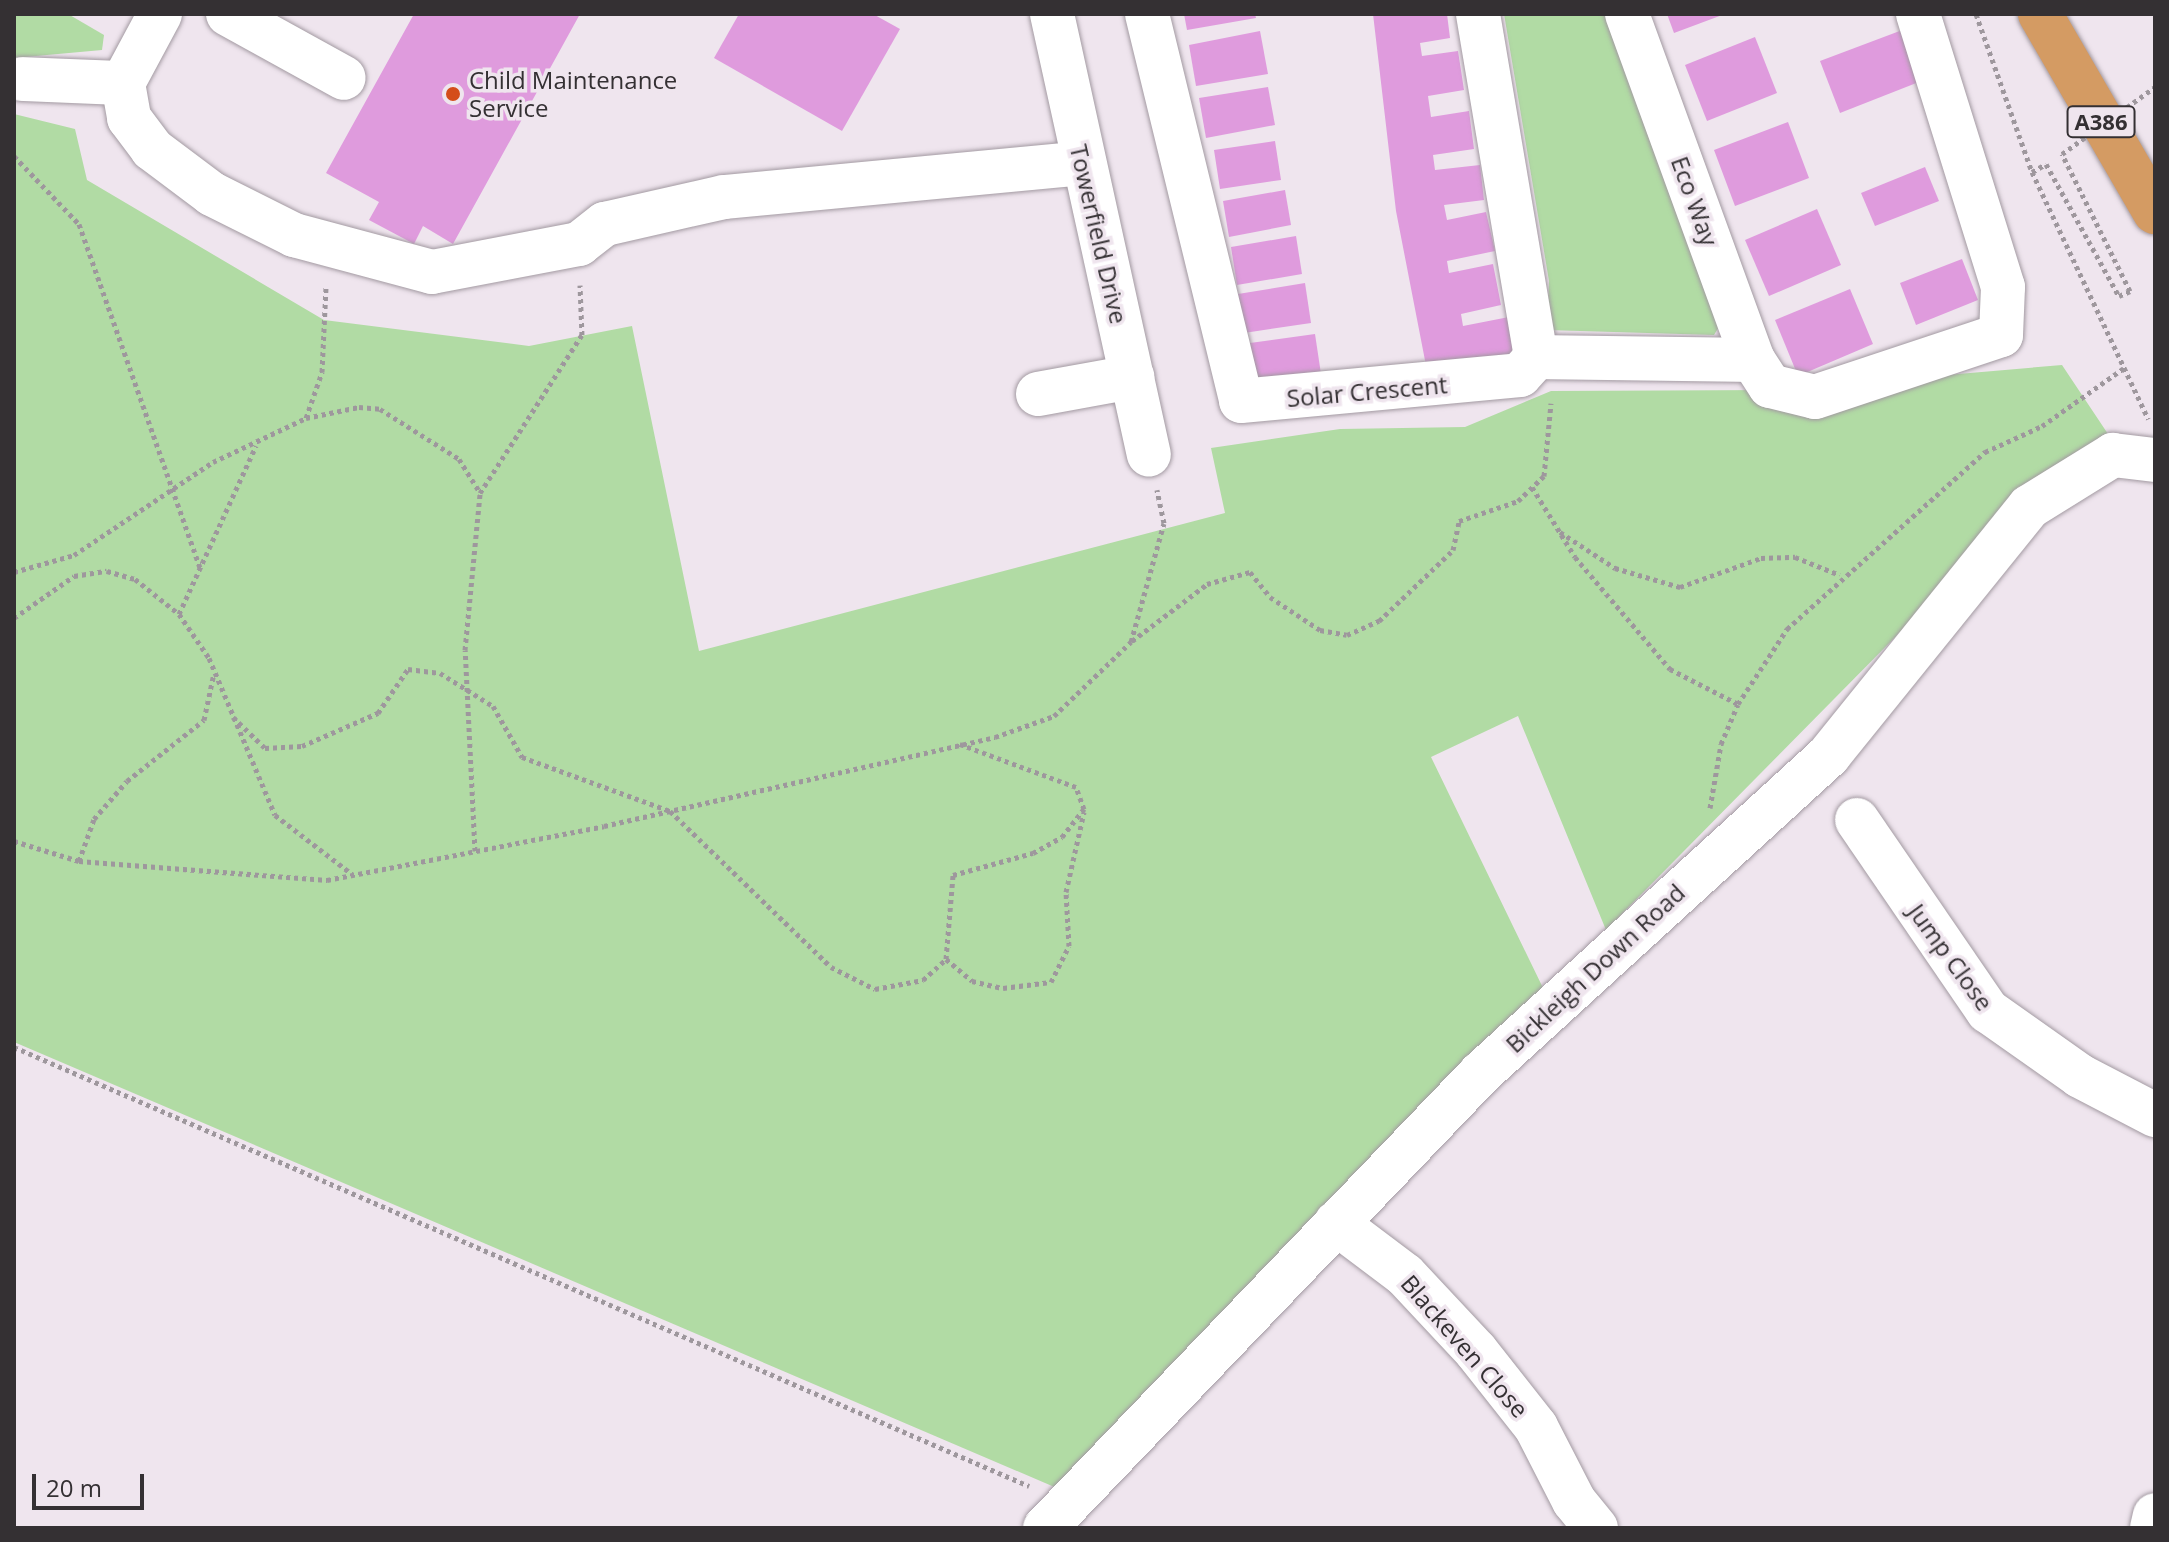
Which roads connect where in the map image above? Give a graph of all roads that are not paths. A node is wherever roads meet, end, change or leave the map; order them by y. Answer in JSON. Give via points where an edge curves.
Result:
{"nodes":[{"id":1,"x":160,"y":14,"type":"edge"},
{"id":2,"x":228,"y":14,"type":"edge"},
{"id":3,"x":1052,"y":14,"type":"edge"},
{"id":4,"x":1147,"y":14,"type":"edge"},
{"id":5,"x":1478,"y":14,"type":"edge"},
{"id":6,"x":1627,"y":14,"type":"edge"},
{"id":7,"x":1918,"y":14,"type":"edge"},
{"id":8,"x":2040,"y":14,"type":"edge"},
{"id":9,"x":344,"y":78,"type":"dead end"},
{"id":10,"x":22,"y":79,"type":"dead end"},
{"id":11,"x":123,"y":83,"type":"junction"},
{"id":12,"x":1082,"y":163,"type":"junction"},
{"id":13,"x":2155,"y":212,"type":"edge"},
{"id":14,"x":1536,"y":357,"type":"junction"},
{"id":15,"x":1761,"y":373,"type":"junction"},
{"id":16,"x":1132,"y":377,"type":"junction"},
{"id":17,"x":1038,"y":394,"type":"dead end"},
{"id":18,"x":1149,"y":454,"type":"road end"},
{"id":19,"x":2155,"y":460,"type":"edge"},
{"id":20,"x":1857,"y":820,"type":"dead end"},
{"id":21,"x":2155,"y":1115,"type":"edge"},
{"id":22,"x":1336,"y":1223,"type":"junction"},
{"id":23,"x":2155,"y":1515,"type":"edge"},
{"id":24,"x":1064,"y":1517,"type":"edge"},
{"id":25,"x":1596,"y":1528,"type":"edge"},
{"id":26,"x":2152,"y":1528,"type":"edge"}],
"edges":[{"from":1,"to":11,"type":"street"},
{"from":2,"to":9,"type":"street"},
{"from":3,"to":12,"type":"street","name":"Towerfield Drive"},
{"from":4,"to":14,"type":"street","name":"Solar Crescent","via":[[1241,401],[1520,375]]},
{"from":5,"to":14,"type":"street"},
{"from":6,"to":15,"type":"street","name":"Eco Way"},
{"from":7,"to":15,"type":"street","via":[[2003,287],[2001,335],[1815,397]]},
{"from":8,"to":13,"type":"highway","number":"A386"},
{"from":10,"to":11,"type":"street"},
{"from":11,"to":12,"type":"street","via":[[129,118],[152,149],[212,194],[328,245],[432,272],[579,244],[605,224],[724,197]]},
{"from":12,"to":16,"type":"street","name":"Towerfield Drive"},
{"from":14,"to":15,"type":"street"},
{"from":16,"to":17,"type":"street"},
{"from":16,"to":18,"type":"street","name":"Towerfield Drive"},
{"from":19,"to":22,"type":"street","name":"Bickleigh Down Road","via":[[2113,455],[2029,507],[1829,755],[1480,1074]]},
{"from":20,"to":21,"type":"street","name":"Jump Close","via":[[1988,1011],[2080,1076]]},
{"from":22,"to":24,"type":"street","name":"Bickleigh Down Road"},
{"from":22,"to":25,"type":"street","name":"Blackeven Close","via":[[1405,1275],[1476,1351],[1536,1427]]},
{"from":23,"to":26,"type":"street"}]}
